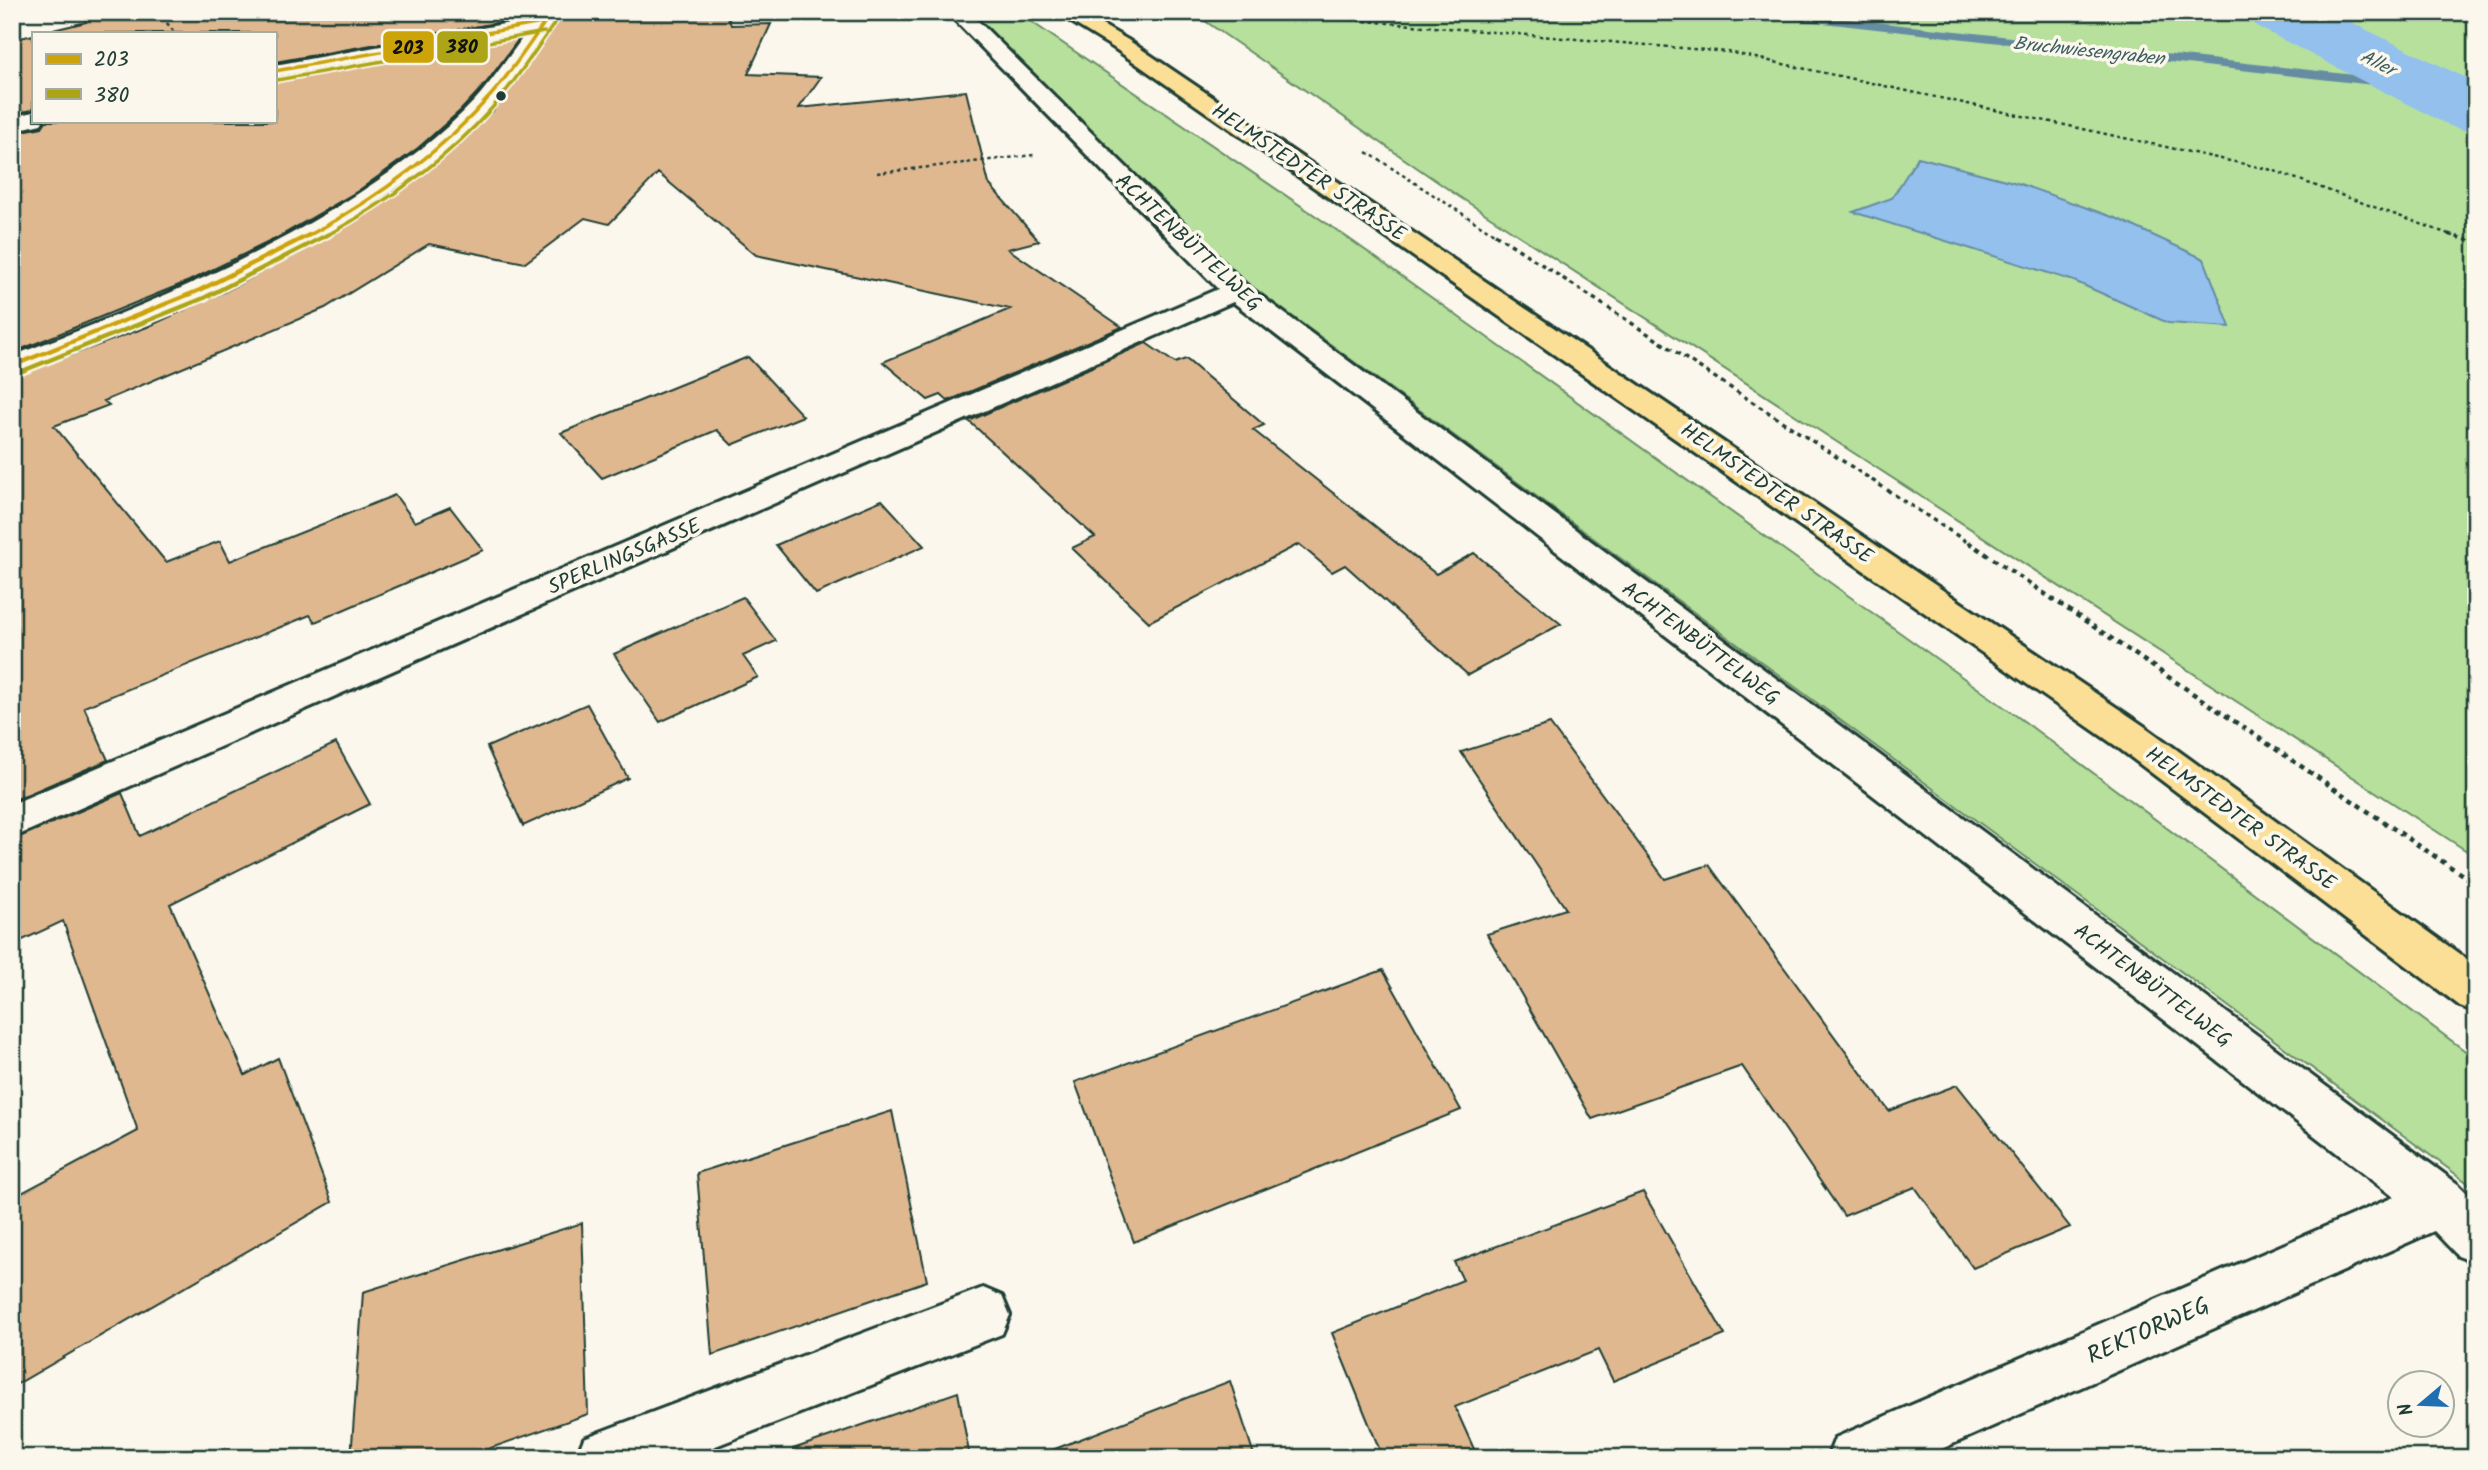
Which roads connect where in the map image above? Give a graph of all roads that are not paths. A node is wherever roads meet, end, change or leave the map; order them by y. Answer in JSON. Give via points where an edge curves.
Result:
{"nodes":[{"id":1,"x":957,"y":12,"type":"edge"},
{"id":2,"x":1065,"y":12,"type":"edge"},
{"id":3,"x":547,"y":18,"type":"edge"},
{"id":4,"x":276,"y":71,"type":"edge"},
{"id":5,"x":32,"y":119,"type":"edge"},
{"id":6,"x":12,"y":124,"type":"edge"},
{"id":7,"x":1236,"y":291,"type":"junction"},
{"id":8,"x":12,"y":366,"type":"edge"},
{"id":9,"x":12,"y":822,"type":"edge"},
{"id":10,"x":2476,"y":992,"type":"edge"},
{"id":11,"x":2458,"y":1220,"type":"edge"},
{"id":12,"x":984,"y":1315,"type":"dead end"},
{"id":13,"x":679,"y":1445,"type":"edge"},
{"id":14,"x":604,"y":1458,"type":"edge"},
{"id":15,"x":1855,"y":1458,"type":"edge"}],
"edges":[{"from":1,"to":7,"type":"street","name":"ACHTENBÜTTELWEG"},
{"from":2,"to":10,"type":"main road","name":"HELMSTEDTER STRASSE","via":[[1121,44],[2130,736]]},
{"from":3,"to":4,"type":"street"},
{"from":3,"to":8,"type":"street","via":[[483,104],[429,155],[348,211],[213,284]]},
{"from":5,"to":6,"type":"street"},
{"from":7,"to":9,"type":"street","name":"SPERLINGSGASSE"},
{"from":7,"to":11,"type":"street","name":"ACHTENBÜTTELWEG"},
{"from":11,"to":15,"type":"street","name":"REKTORWEG"},
{"from":12,"to":13,"type":"street"},
{"from":13,"to":14,"type":"street"}]}
